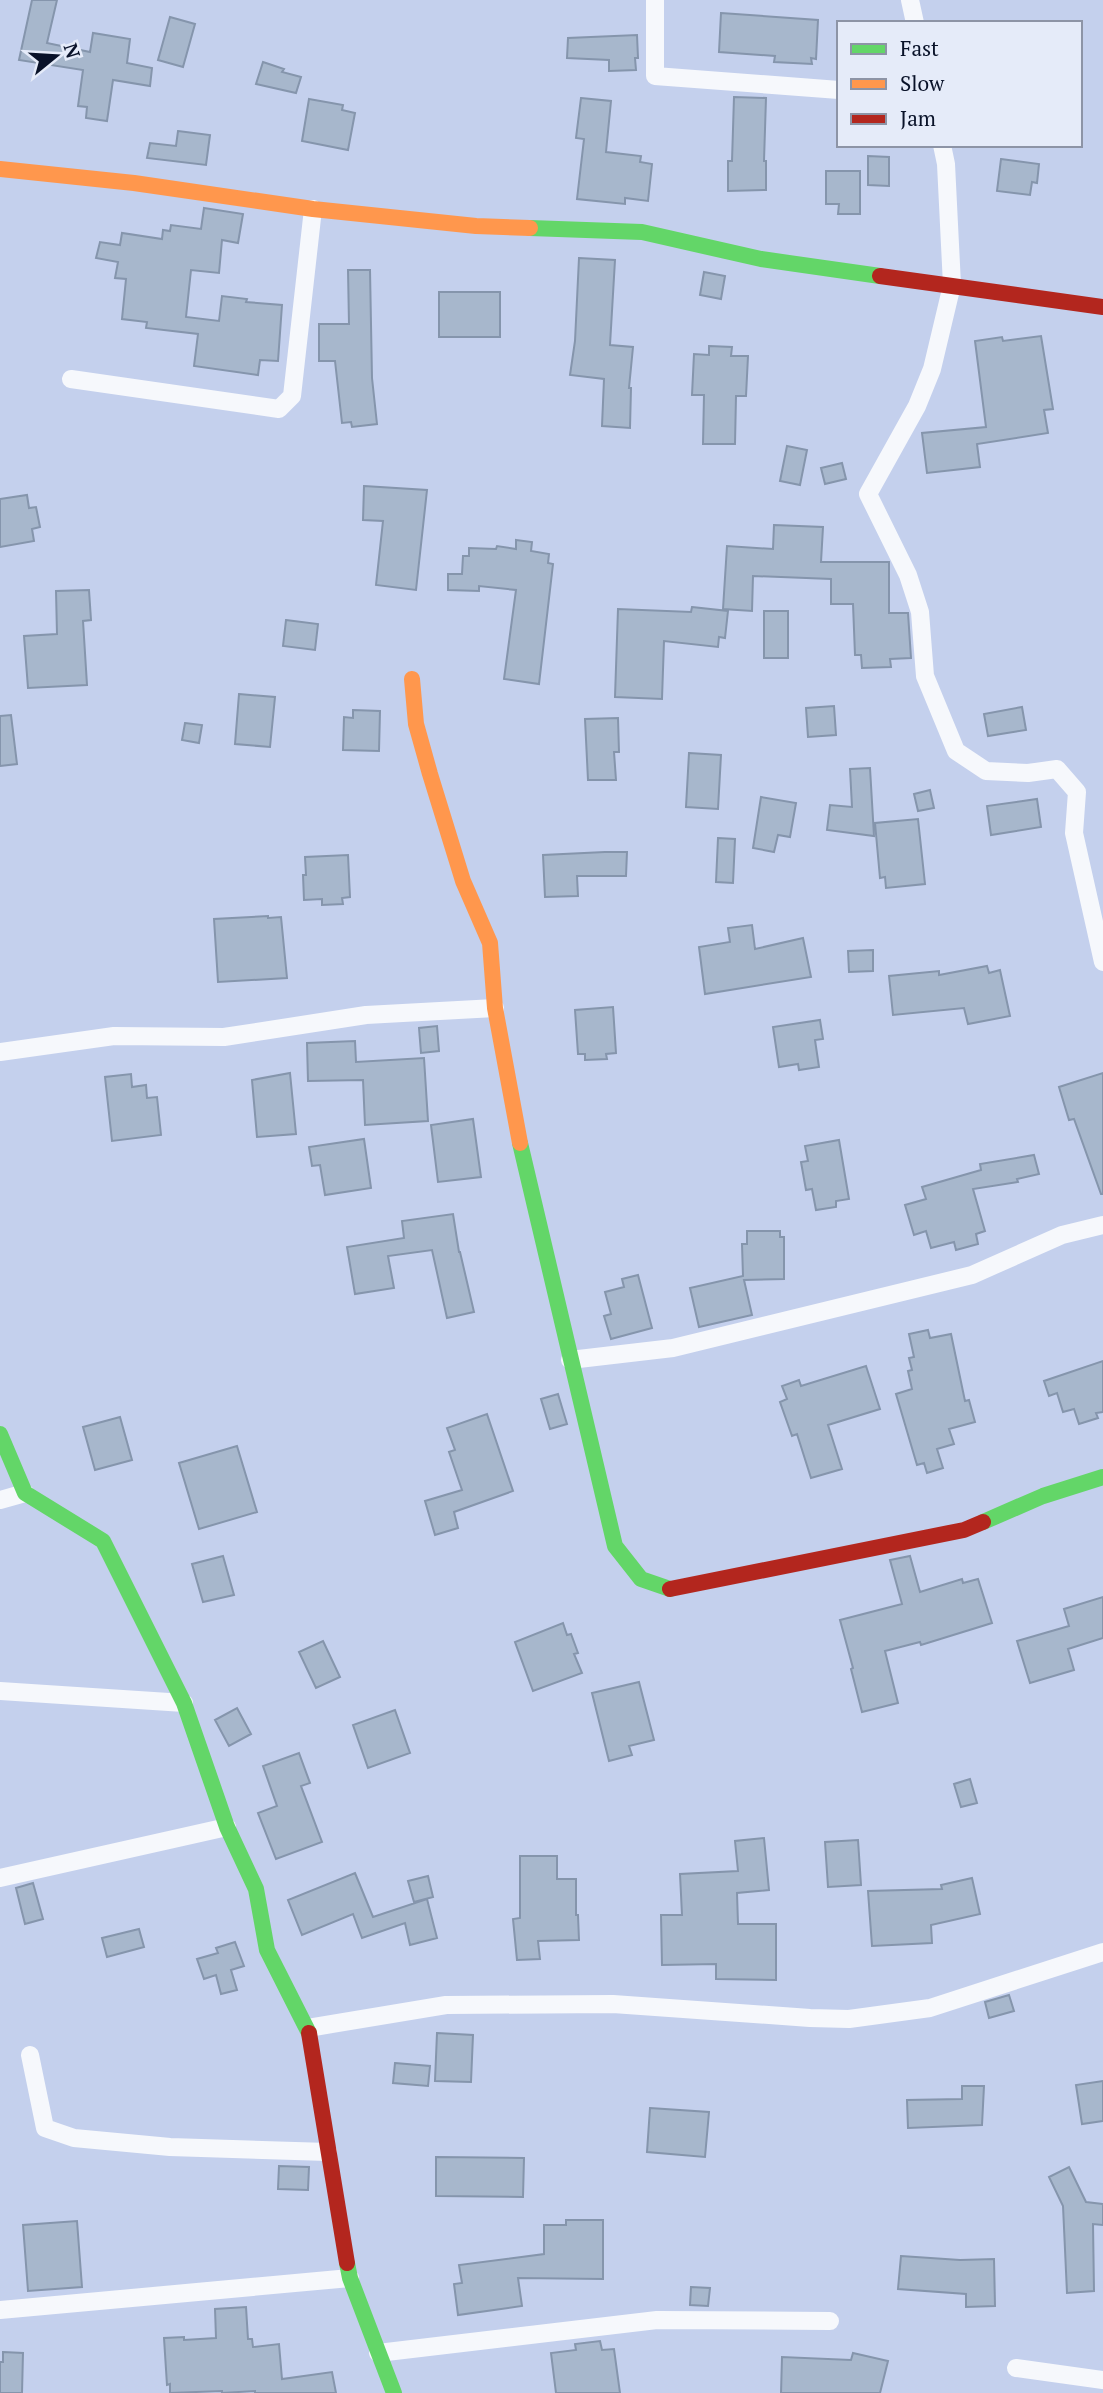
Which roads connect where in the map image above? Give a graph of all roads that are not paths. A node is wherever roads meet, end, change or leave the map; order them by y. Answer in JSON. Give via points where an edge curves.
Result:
{"nodes":[{"id":1,"x":654,"y":0,"type":"edge"},
{"id":2,"x":910,"y":0,"type":"edge"},
{"id":3,"x":915,"y":21,"type":"edge"},
{"id":4,"x":837,"y":90,"type":"edge"},
{"id":5,"x":942,"y":147,"type":"edge"},
{"id":6,"x":0,"y":169,"type":"edge"},
{"id":7,"x":313,"y":209,"type":"junction"},
{"id":8,"x":953,"y":285,"type":"junction"},
{"id":9,"x":1103,"y":307,"type":"edge"},
{"id":10,"x":71,"y":379,"type":"dead end"},
{"id":11,"x":412,"y":679,"type":"dead end"},
{"id":12,"x":1103,"y":962,"type":"edge"},
{"id":13,"x":495,"y":1008,"type":"junction"},
{"id":14,"x":0,"y":1052,"type":"edge"},
{"id":15,"x":1103,"y":1225,"type":"edge"},
{"id":16,"x":570,"y":1360,"type":"junction"},
{"id":17,"x":0,"y":1434,"type":"edge"},
{"id":18,"x":1103,"y":1477,"type":"edge"},
{"id":19,"x":25,"y":1493,"type":"junction"},
{"id":20,"x":0,"y":1500,"type":"edge"},
{"id":21,"x":0,"y":1690,"type":"edge"},
{"id":22,"x":184,"y":1703,"type":"junction"},
{"id":23,"x":227,"y":1826,"type":"junction"},
{"id":24,"x":0,"y":1878,"type":"edge"},
{"id":25,"x":1103,"y":1952,"type":"edge"},
{"id":26,"x":308,"y":2028,"type":"junction"},
{"id":27,"x":30,"y":2055,"type":"dead end"},
{"id":28,"x":328,"y":2152,"type":"junction"},
{"id":29,"x":350,"y":2278,"type":"junction"},
{"id":30,"x":0,"y":2310,"type":"edge"},
{"id":31,"x":830,"y":2321,"type":"dead end"},
{"id":32,"x":378,"y":2353,"type":"junction"},
{"id":33,"x":1016,"y":2368,"type":"dead end"},
{"id":34,"x":1103,"y":2380,"type":"edge"},
{"id":35,"x":394,"y":2393,"type":"edge"}],
"edges":[{"from":1,"to":4,"type":"street","via":[[655,76]]},
{"from":2,"to":3,"type":"street"},
{"from":5,"to":8,"type":"street"},
{"from":6,"to":7,"type":"street"},
{"from":7,"to":8,"type":"street","via":[[475,226],[642,232],[761,259]]},
{"from":7,"to":10,"type":"street","via":[[292,396],[279,409]]},
{"from":8,"to":9,"type":"street"},
{"from":8,"to":12,"type":"street","via":[[932,369],[917,406],[868,494],[908,575],[920,612],[925,676],[956,751],[986,771],[1058,769],[1077,792],[1074,833]]},
{"from":11,"to":13,"type":"street","via":[[416,724],[430,774],[463,881],[491,943]]},
{"from":13,"to":14,"type":"street","via":[[366,1015],[224,1037],[114,1037]]},
{"from":13,"to":16,"type":"street","via":[[519,1138]]},
{"from":15,"to":16,"type":"street","via":[[1062,1235],[972,1275],[673,1348]]},
{"from":16,"to":18,"type":"street","via":[[615,1546],[640,1579],[670,1589],[964,1530],[1043,1496]]},
{"from":17,"to":19,"type":"street"},
{"from":19,"to":20,"type":"street"},
{"from":19,"to":22,"type":"street","via":[[103,1541]]},
{"from":21,"to":22,"type":"street"},
{"from":22,"to":23,"type":"street"},
{"from":23,"to":24,"type":"street"},
{"from":23,"to":26,"type":"street","via":[[256,1889],[267,1950]]},
{"from":25,"to":26,"type":"street","via":[[929,2008],[849,2019],[613,2004],[446,2005]]},
{"from":26,"to":28,"type":"street"},
{"from":27,"to":28,"type":"street","via":[[45,2128],[74,2138],[170,2147]]},
{"from":28,"to":29,"type":"street"},
{"from":29,"to":30,"type":"street"},
{"from":29,"to":32,"type":"street"},
{"from":31,"to":32,"type":"street","via":[[657,2320]]},
{"from":32,"to":35,"type":"street"},
{"from":33,"to":34,"type":"street"}]}
